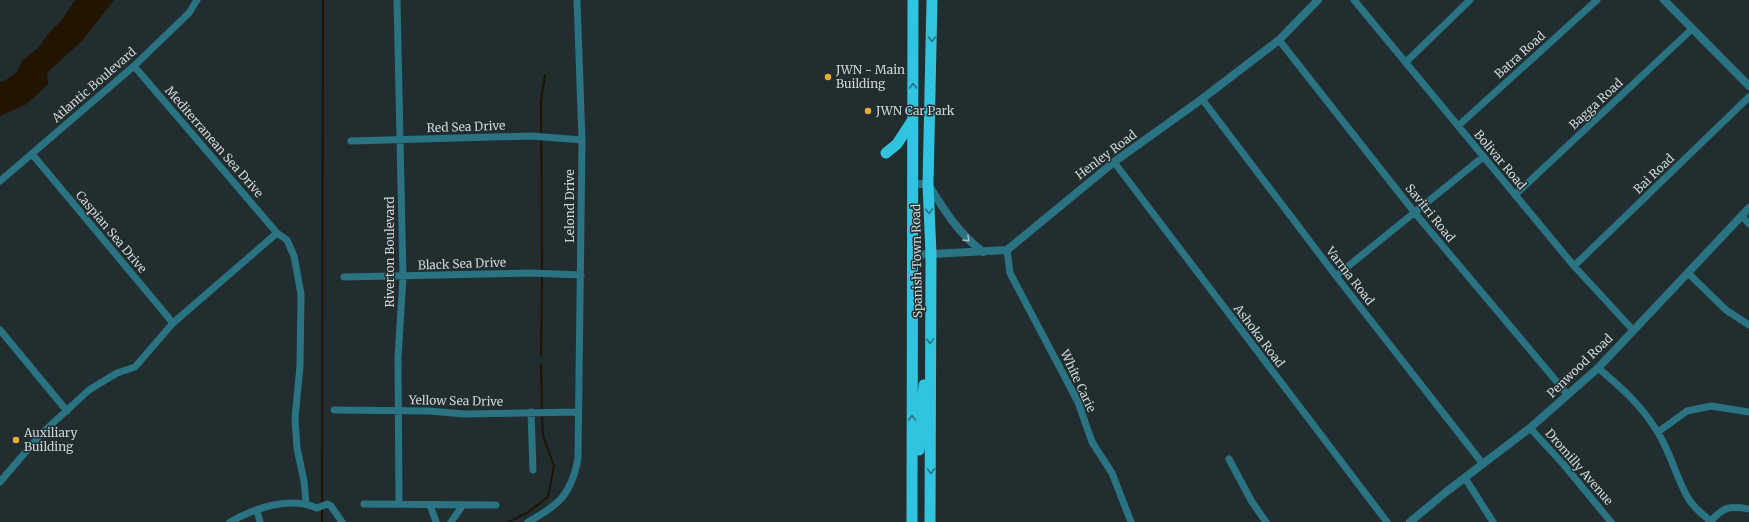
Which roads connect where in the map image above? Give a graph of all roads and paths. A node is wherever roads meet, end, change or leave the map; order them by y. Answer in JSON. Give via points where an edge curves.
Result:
{"nodes":[{"id":1,"x":197,"y":0,"type":"edge"},
{"id":2,"x":397,"y":0,"type":"edge"},
{"id":3,"x":577,"y":0,"type":"edge"},
{"id":4,"x":913,"y":0,"type":"edge"},
{"id":5,"x":932,"y":0,"type":"edge"},
{"id":6,"x":1318,"y":0,"type":"edge"},
{"id":7,"x":1354,"y":0,"type":"edge"},
{"id":8,"x":1470,"y":0,"type":"edge"},
{"id":9,"x":1597,"y":0,"type":"edge"},
{"id":10,"x":1664,"y":0,"type":"edge"},
{"id":11,"x":1692,"y":29,"type":"junction"},
{"id":12,"x":1280,"y":40,"type":"junction"},
{"id":13,"x":1406,"y":62,"type":"junction"},
{"id":14,"x":134,"y":66,"type":"junction"},
{"id":15,"x":1749,"y":86,"type":"edge"},
{"id":16,"x":1749,"y":97,"type":"edge"},
{"id":17,"x":1202,"y":99,"type":"junction"},
{"id":18,"x":913,"y":119,"type":"junction"},
{"id":19,"x":1458,"y":126,"type":"junction"},
{"id":20,"x":399,"y":140,"type":"junction"},
{"id":21,"x":582,"y":140,"type":"junction"},
{"id":22,"x":351,"y":141,"type":"dead end"},
{"id":23,"x":886,"y":153,"type":"dead end"},
{"id":24,"x":32,"y":154,"type":"junction"},
{"id":25,"x":1484,"y":157,"type":"junction"},
{"id":26,"x":1114,"y":162,"type":"junction"},
{"id":27,"x":0,"y":181,"type":"edge"},
{"id":28,"x":913,"y":184,"type":"junction"},
{"id":29,"x":928,"y":184,"type":"junction"},
{"id":30,"x":1515,"y":196,"type":"junction"},
{"id":31,"x":1749,"y":208,"type":"edge"},
{"id":32,"x":1415,"y":213,"type":"junction"},
{"id":33,"x":1742,"y":216,"type":"junction"},
{"id":34,"x":1749,"y":224,"type":"edge"},
{"id":35,"x":277,"y":233,"type":"junction"},
{"id":36,"x":1007,"y":250,"type":"junction"},
{"id":37,"x":983,"y":252,"type":"junction"},
{"id":38,"x":931,"y":254,"type":"junction"},
{"id":39,"x":913,"y":255,"type":"junction"},
{"id":40,"x":1574,"y":266,"type":"junction"},
{"id":41,"x":1688,"y":273,"type":"junction"},
{"id":42,"x":581,"y":275,"type":"junction"},
{"id":43,"x":1336,"y":276,"type":"junction"},
{"id":44,"x":344,"y":277,"type":"dead end"},
{"id":45,"x":403,"y":277,"type":"junction"},
{"id":46,"x":173,"y":323,"type":"junction"},
{"id":47,"x":1749,"y":325,"type":"edge"},
{"id":48,"x":0,"y":330,"type":"edge"},
{"id":49,"x":1633,"y":330,"type":"junction"},
{"id":50,"x":1598,"y":368,"type":"junction"},
{"id":51,"x":930,"y":382,"type":"junction"},
{"id":52,"x":1568,"y":395,"type":"junction"},
{"id":53,"x":334,"y":410,"type":"dead end"},
{"id":54,"x":67,"y":411,"type":"junction"},
{"id":55,"x":398,"y":411,"type":"junction"},
{"id":56,"x":531,"y":412,"type":"junction"},
{"id":57,"x":578,"y":412,"type":"junction"},
{"id":58,"x":1749,"y":412,"type":"edge"},
{"id":59,"x":1530,"y":428,"type":"junction"},
{"id":60,"x":1658,"y":432,"type":"junction"},
{"id":61,"x":1229,"y":459,"type":"dead end"},
{"id":62,"x":1483,"y":464,"type":"junction"},
{"id":63,"x":533,"y":470,"type":"dead end"},
{"id":64,"x":1465,"y":478,"type":"junction"},
{"id":65,"x":0,"y":482,"type":"edge"},
{"id":66,"x":912,"y":499,"type":"junction"},
{"id":67,"x":306,"y":503,"type":"junction"},
{"id":68,"x":364,"y":504,"type":"dead end"},
{"id":69,"x":399,"y":504,"type":"junction"},
{"id":70,"x":430,"y":504,"type":"junction"},
{"id":71,"x":463,"y":505,"type":"junction"},
{"id":72,"x":496,"y":505,"type":"dead end"},
{"id":73,"x":1749,"y":508,"type":"edge"},
{"id":74,"x":257,"y":510,"type":"junction"},
{"id":75,"x":230,"y":522,"type":"edge"},
{"id":76,"x":260,"y":522,"type":"edge"},
{"id":77,"x":342,"y":522,"type":"edge"},
{"id":78,"x":436,"y":522,"type":"edge"},
{"id":79,"x":451,"y":522,"type":"edge"},
{"id":80,"x":528,"y":522,"type":"edge"},
{"id":81,"x":912,"y":522,"type":"edge"},
{"id":82,"x":930,"y":522,"type":"edge"},
{"id":83,"x":1131,"y":522,"type":"edge"},
{"id":84,"x":1266,"y":522,"type":"edge"},
{"id":85,"x":1387,"y":522,"type":"edge"},
{"id":86,"x":1410,"y":522,"type":"edge"},
{"id":87,"x":1493,"y":522,"type":"edge"},
{"id":88,"x":1611,"y":522,"type":"edge"},
{"id":89,"x":1711,"y":522,"type":"edge"}],
"edges":[{"from":1,"to":14,"type":"street","name":"Atlantic Boulevard","via":[[189,13]]},
{"from":2,"to":20,"type":"street","name":"Riverton Boulevard"},
{"from":3,"to":21,"type":"street","name":"Lelond Drive"},
{"from":18,"to":4,"type":"highway","name":"Spanish Town Road","one_way":true},
{"from":5,"to":29,"type":"highway","name":"Spanish Town Road","one_way":true},
{"from":6,"to":12,"type":"street","name":"Henley Road"},
{"from":7,"to":13,"type":"street","name":"Bolivar Road"},
{"from":8,"to":13,"type":"street"},
{"from":9,"to":19,"type":"street","name":"Batra Road"},
{"from":10,"to":11,"type":"street"},
{"from":11,"to":15,"type":"street"},
{"from":11,"to":30,"type":"street","name":"Bagga Road"},
{"from":12,"to":17,"type":"street","name":"Henley Road"},
{"from":12,"to":32,"type":"street","name":"Savitri Road"},
{"from":13,"to":19,"type":"street","name":"Bolivar Road"},
{"from":14,"to":24,"type":"street","name":"Atlantic Boulevard"},
{"from":14,"to":35,"type":"street","name":"Mediterranean Sea Drive"},
{"from":16,"to":40,"type":"street","name":"Bai Road"},
{"from":17,"to":26,"type":"street","name":"Henley Road"},
{"from":17,"to":43,"type":"street","name":"Varma Road"},
{"from":18,"to":23,"type":"highway","via":[[897,144]]},
{"from":18,"to":28,"type":"highway","name":"Spanish Town Road"},
{"from":19,"to":25,"type":"street","name":"Bolivar Road"},
{"from":20,"to":21,"type":"street","name":"Red Sea Drive","via":[[531,136]]},
{"from":20,"to":22,"type":"street","name":"Red Sea Drive"},
{"from":20,"to":45,"type":"street","name":"Riverton Boulevard"},
{"from":21,"to":42,"type":"street","name":"Lelond Drive"},
{"from":24,"to":27,"type":"street","name":"Atlantic Boulevard"},
{"from":24,"to":46,"type":"street","name":"Caspian Sea Drive"},
{"from":25,"to":30,"type":"street","name":"Bolivar Road"},
{"from":25,"to":32,"type":"street"},
{"from":26,"to":36,"type":"street","name":"Henley Road"},
{"from":26,"to":85,"type":"street","name":"Ashoka Road"},
{"from":28,"to":29,"type":"street"},
{"from":28,"to":39,"type":"highway","name":"Spanish Town Road"},
{"from":29,"to":37,"type":"street","one_way":true,"via":[[956,227]]},
{"from":29,"to":38,"type":"highway","name":"Spanish Town Road","one_way":true},
{"from":30,"to":40,"type":"street","name":"Bolivar Road"},
{"from":31,"to":33,"type":"street","name":"Penwood Road"},
{"from":32,"to":43,"type":"street"},
{"from":32,"to":52,"type":"street","name":"Savitri Road"},
{"from":33,"to":34,"type":"street"},
{"from":33,"to":41,"type":"street","name":"Penwood Road"},
{"from":35,"to":46,"type":"street"},
{"from":35,"to":67,"type":"street","name":"Mediterranean Sea Drive","via":[[287,240],[294,256],[300,294],[300,366],[295,418]]},
{"from":36,"to":37,"type":"street"},
{"from":36,"to":83,"type":"street","name":"White Carie","via":[[1010,273],[1078,402],[1092,442],[1112,474]]},
{"from":37,"to":38,"type":"street"},
{"from":38,"to":39,"type":"street"},
{"from":38,"to":51,"type":"highway","name":"Spanish Town Road","one_way":true},
{"from":66,"to":39,"type":"highway","name":"Spanish Town Road","one_way":true},
{"from":40,"to":49,"type":"street","name":"Bolivar Road"},
{"from":41,"to":47,"type":"street","via":[[1726,310]]},
{"from":41,"to":49,"type":"street","name":"Penwood Road"},
{"from":42,"to":45,"type":"street","name":"Black Sea Drive","via":[[534,273]]},
{"from":42,"to":57,"type":"street","name":"Lelond Drive"},
{"from":43,"to":62,"type":"street","name":"Varma Road"},
{"from":44,"to":45,"type":"street","name":"Black Sea Drive"},
{"from":45,"to":55,"type":"street","name":"Riverton Boulevard"},
{"from":46,"to":54,"type":"street","via":[[135,367],[89,390]]},
{"from":48,"to":54,"type":"street"},
{"from":49,"to":50,"type":"street","name":"Penwood Road"},
{"from":50,"to":52,"type":"street","name":"Penwood Road"},
{"from":50,"to":60,"type":"street","via":[[1628,393]]},
{"from":51,"to":66,"type":"highway","via":[[924,386],[916,494]]},
{"from":51,"to":82,"type":"highway","name":"Spanish Town Road","one_way":true},
{"from":52,"to":59,"type":"street","name":"Penwood Road"},
{"from":53,"to":55,"type":"street","name":"Yellow Sea Drive"},
{"from":54,"to":65,"type":"street","via":[[41,434]]},
{"from":55,"to":56,"type":"street","name":"Yellow Sea Drive","via":[[464,414]]},
{"from":55,"to":69,"type":"street","name":"Riverton Boulevard"},
{"from":56,"to":57,"type":"street","name":"Yellow Sea Drive"},
{"from":56,"to":63,"type":"street"},
{"from":57,"to":80,"type":"street","name":"Lelond Drive","via":[[578,459],[571,486],[559,501]]},
{"from":58,"to":60,"type":"street","via":[[1710,406],[1687,411]]},
{"from":59,"to":62,"type":"street","name":"Penwood Road"},
{"from":59,"to":88,"type":"street","name":"Dromilly Avenue"},
{"from":60,"to":89,"type":"street","via":[[1688,498]]},
{"from":61,"to":84,"type":"street"},
{"from":62,"to":64,"type":"street","name":"Penwood Road"},
{"from":64,"to":86,"type":"street","name":"Penwood Road"},
{"from":64,"to":87,"type":"street"},
{"from":66,"to":81,"type":"highway","name":"Spanish Town Road"},
{"from":67,"to":74,"type":"street","via":[[271,505]]},
{"from":67,"to":77,"type":"street","via":[[317,508],[327,504],[331,506]]},
{"from":68,"to":69,"type":"street"},
{"from":69,"to":70,"type":"street"},
{"from":70,"to":71,"type":"street"},
{"from":70,"to":78,"type":"street"},
{"from":71,"to":72,"type":"street"},
{"from":71,"to":79,"type":"street"},
{"from":73,"to":89,"type":"street","via":[[1732,506]]},
{"from":74,"to":75,"type":"street"},
{"from":74,"to":76,"type":"street"}]}
